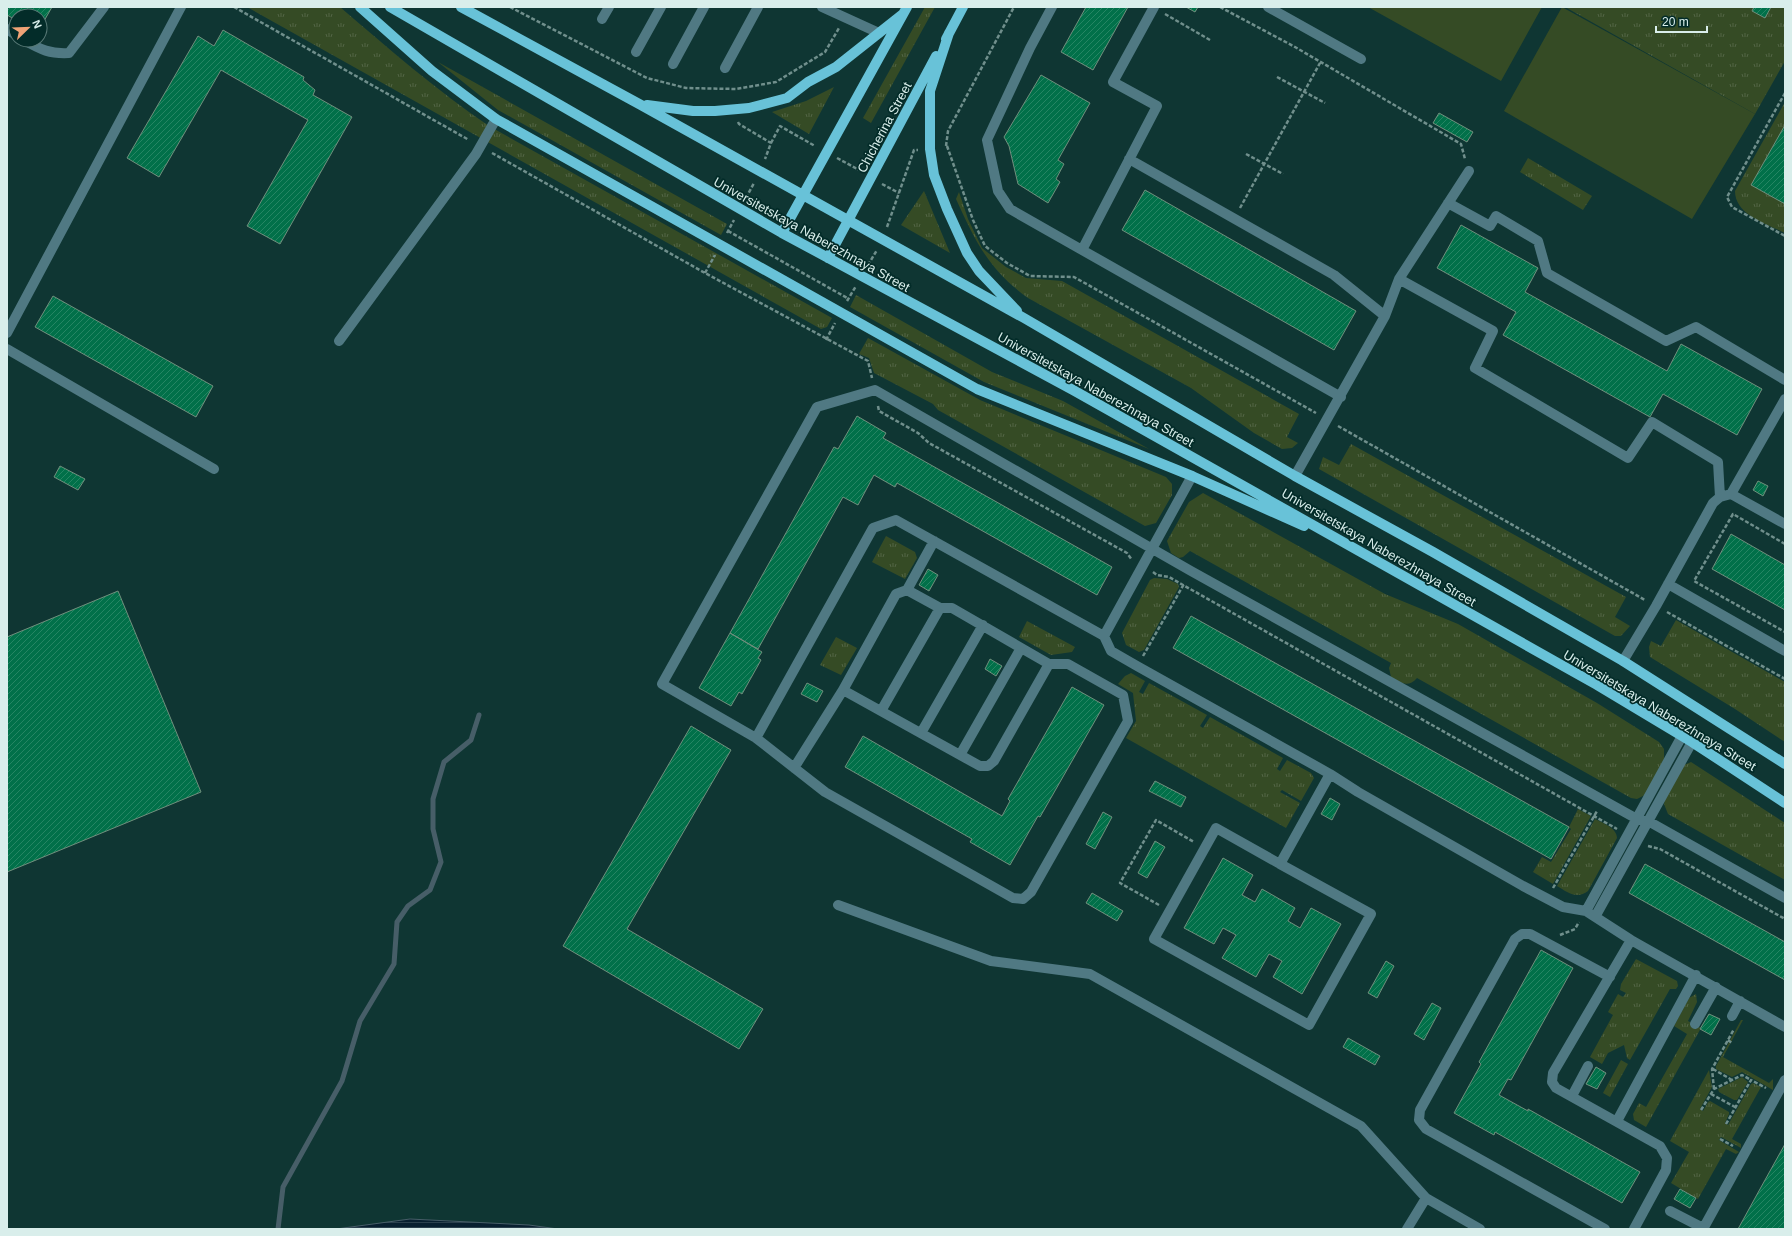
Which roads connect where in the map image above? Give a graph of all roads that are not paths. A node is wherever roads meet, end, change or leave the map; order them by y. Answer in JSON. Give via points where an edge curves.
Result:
{"nodes":[{"id":1,"x":104,"y":7,"type":"edge"},
{"id":2,"x":181,"y":7,"type":"edge"},
{"id":3,"x":360,"y":7,"type":"edge"},
{"id":4,"x":390,"y":7,"type":"edge"},
{"id":5,"x":461,"y":7,"type":"edge"},
{"id":6,"x":609,"y":7,"type":"edge"},
{"id":7,"x":661,"y":7,"type":"edge"},
{"id":8,"x":704,"y":7,"type":"edge"},
{"id":9,"x":758,"y":7,"type":"edge"},
{"id":10,"x":822,"y":7,"type":"edge"},
{"id":11,"x":963,"y":7,"type":"edge"},
{"id":12,"x":1052,"y":7,"type":"edge"},
{"id":13,"x":1154,"y":7,"type":"edge"},
{"id":14,"x":1268,"y":7,"type":"edge"},
{"id":15,"x":905,"y":10,"type":"edge"},
{"id":16,"x":602,"y":19,"type":"dead end"},
{"id":17,"x":948,"y":33,"type":"junction"},
{"id":18,"x":879,"y":34,"type":"junction"},
{"id":19,"x":36,"y":48,"type":"edge"},
{"id":20,"x":636,"y":52,"type":"dead end"},
{"id":21,"x":1361,"y":59,"type":"dead end"},
{"id":22,"x":673,"y":64,"type":"dead end"},
{"id":23,"x":725,"y":68,"type":"dead end"},
{"id":24,"x":641,"y":104,"type":"junction"},
{"id":25,"x":496,"y":119,"type":"junction"},
{"id":26,"x":1129,"y":158,"type":"junction"},
{"id":27,"x":1469,"y":171,"type":"road end"},
{"id":28,"x":804,"y":195,"type":"junction"},
{"id":29,"x":1448,"y":203,"type":"junction"},
{"id":30,"x":849,"y":220,"type":"junction"},
{"id":31,"x":782,"y":233,"type":"junction"},
{"id":32,"x":1082,"y":250,"type":"junction"},
{"id":33,"x":828,"y":258,"type":"junction"},
{"id":34,"x":1399,"y":279,"type":"junction"},
{"id":35,"x":1385,"y":316,"type":"junction"},
{"id":36,"x":1024,"y":318,"type":"junction"},
{"id":37,"x":7,"y":333,"type":"edge"},
{"id":38,"x":339,"y":341,"type":"dead end"},
{"id":39,"x":7,"y":349,"type":"edge"},
{"id":40,"x":1785,"y":380,"type":"edge"},
{"id":41,"x":1341,"y":396,"type":"junction"},
{"id":42,"x":1785,"y":399,"type":"edge"},
{"id":43,"x":214,"y":469,"type":"dead end"},
{"id":44,"x":1192,"y":476,"type":"junction"},
{"id":45,"x":1295,"y":476,"type":"junction"},
{"id":46,"x":1731,"y":494,"type":"junction"},
{"id":47,"x":1720,"y":497,"type":"junction"},
{"id":48,"x":1785,"y":524,"type":"edge"},
{"id":49,"x":934,"y":541,"type":"junction"},
{"id":50,"x":1153,"y":548,"type":"junction"},
{"id":51,"x":1389,"y":566,"type":"junction"},
{"id":52,"x":1668,"y":584,"type":"junction"},
{"id":53,"x":907,"y":590,"type":"junction"},
{"id":54,"x":940,"y":608,"type":"junction"},
{"id":55,"x":983,"y":626,"type":"junction"},
{"id":56,"x":1104,"y":636,"type":"junction"},
{"id":57,"x":1021,"y":648,"type":"junction"},
{"id":58,"x":1785,"y":651,"type":"edge"},
{"id":59,"x":1623,"y":661,"type":"junction"},
{"id":60,"x":1049,"y":664,"type":"junction"},
{"id":61,"x":843,"y":690,"type":"junction"},
{"id":62,"x":882,"y":711,"type":"junction"},
{"id":63,"x":921,"y":733,"type":"junction"},
{"id":64,"x":1682,"y":736,"type":"junction"},
{"id":65,"x":756,"y":738,"type":"junction"},
{"id":66,"x":1692,"y":742,"type":"junction"},
{"id":67,"x":960,"y":755,"type":"junction"},
{"id":68,"x":1785,"y":764,"type":"edge"},
{"id":69,"x":794,"y":768,"type":"junction"},
{"id":70,"x":1330,"y":774,"type":"junction"},
{"id":71,"x":1785,"y":803,"type":"edge"},
{"id":72,"x":1642,"y":820,"type":"junction"},
{"id":73,"x":1280,"y":864,"type":"junction"},
{"id":74,"x":1785,"y":898,"type":"edge"},
{"id":75,"x":838,"y":904,"type":"dead end"},
{"id":76,"x":1586,"y":911,"type":"junction"},
{"id":77,"x":1595,"y":917,"type":"junction"},
{"id":78,"x":1631,"y":940,"type":"junction"},
{"id":79,"x":1696,"y":975,"type":"junction"},
{"id":80,"x":1610,"y":977,"type":"junction"},
{"id":81,"x":1716,"y":987,"type":"junction"},
{"id":82,"x":1744,"y":1003,"type":"junction"},
{"id":83,"x":1732,"y":1016,"type":"dead end"},
{"id":84,"x":1695,"y":1024,"type":"dead end"},
{"id":85,"x":1785,"y":1027,"type":"edge"},
{"id":86,"x":1588,"y":1066,"type":"dead end"},
{"id":87,"x":1785,"y":1080,"type":"edge"},
{"id":88,"x":1572,"y":1096,"type":"junction"},
{"id":89,"x":1617,"y":1121,"type":"junction"},
{"id":90,"x":1426,"y":1198,"type":"junction"},
{"id":91,"x":1670,"y":1211,"type":"dead end"},
{"id":92,"x":1703,"y":1228,"type":"edge"},
{"id":93,"x":1407,"y":1229,"type":"edge"},
{"id":94,"x":1480,"y":1229,"type":"edge"},
{"id":95,"x":1606,"y":1229,"type":"edge"},
{"id":96,"x":1634,"y":1229,"type":"edge"}],
"edges":[{"from":1,"to":19,"type":"lane","via":[[69,53],[54,54]]},
{"from":2,"to":37,"type":"lane"},
{"from":3,"to":25,"type":"main road","via":[[432,71]]},
{"from":4,"to":31,"type":"main road","name":"Universitetskaya Naberezhnaya Street"},
{"from":5,"to":24,"type":"main road","name":"Universitetskaya Naberezhnaya Street"},
{"from":6,"to":16,"type":"lane"},
{"from":7,"to":20,"type":"lane"},
{"from":8,"to":22,"type":"lane"},
{"from":9,"to":23,"type":"lane"},
{"from":10,"to":18,"type":"lane"},
{"from":11,"to":17,"type":"main road","name":"Chicherina Street"},
{"from":12,"to":32,"type":"lane","via":[[987,140],[998,191],[1010,209]]},
{"from":13,"to":26,"type":"lane","via":[[1113,82],[1157,106]]},
{"from":14,"to":21,"type":"lane"},
{"from":15,"to":18,"type":"main road"},
{"from":15,"to":28,"type":"main road"},
{"from":17,"to":30,"type":"main road","name":"Chicherina Street"},
{"from":17,"to":36,"type":"main road","via":[[930,91],[930,149],[934,175],[946,209],[967,254],[979,271]]},
{"from":18,"to":24,"type":"main road","via":[[836,67],[808,82],[788,98],[761,106],[692,111]]},
{"from":24,"to":28,"type":"main road","name":"Universitetskaya Naberezhnaya Street"},
{"from":25,"to":38,"type":"lane","via":[[481,146]]},
{"from":25,"to":44,"type":"main road","via":[[977,389]]},
{"from":26,"to":32,"type":"lane"},
{"from":26,"to":35,"type":"lane","via":[[1334,275]]},
{"from":27,"to":29,"type":"lane"},
{"from":28,"to":30,"type":"main road","name":"Universitetskaya Naberezhnaya Street"},
{"from":28,"to":31,"type":"main road"},
{"from":29,"to":34,"type":"lane"},
{"from":29,"to":40,"type":"lane","via":[[1490,226],[1496,216],[1538,241],[1547,274],[1666,341],[1696,327]]},
{"from":30,"to":33,"type":"main road","name":"Chicherina Street"},
{"from":30,"to":36,"type":"main road","name":"Universitetskaya Naberezhnaya Street"},
{"from":31,"to":33,"type":"main road","name":"Universitetskaya Naberezhnaya Street"},
{"from":32,"to":41,"type":"lane"},
{"from":33,"to":51,"type":"main road","name":"Universitetskaya Naberezhnaya Street","via":[[1073,390]]},
{"from":34,"to":35,"type":"lane"},
{"from":34,"to":47,"type":"lane","via":[[1493,331],[1474,368],[1628,458],[1652,422],[1718,462]]},
{"from":35,"to":41,"type":"lane"},
{"from":36,"to":45,"type":"main road","name":"Universitetskaya Naberezhnaya Street"},
{"from":39,"to":43,"type":"lane"},
{"from":41,"to":45,"type":"lane"},
{"from":42,"to":46,"type":"lane"},
{"from":44,"to":50,"type":"lane"},
{"from":44,"to":51,"type":"main road"},
{"from":45,"to":59,"type":"main road","name":"Universitetskaya Naberezhnaya Street"},
{"from":46,"to":47,"type":"lane"},
{"from":46,"to":48,"type":"lane"},
{"from":47,"to":52,"type":"lane","via":[[1713,503]]},
{"from":49,"to":53,"type":"lane"},
{"from":49,"to":56,"type":"lane"},
{"from":49,"to":65,"type":"lane","via":[[896,520],[873,528]]},
{"from":50,"to":56,"type":"lane"},
{"from":50,"to":65,"type":"lane","via":[[875,390],[817,407],[662,684]]},
{"from":50,"to":72,"type":"lane"},
{"from":51,"to":64,"type":"main road","name":"Universitetskaya Naberezhnaya Street"},
{"from":52,"to":58,"type":"lane"},
{"from":52,"to":59,"type":"lane"},
{"from":53,"to":54,"type":"lane"},
{"from":53,"to":61,"type":"lane","via":[[896,594]]},
{"from":54,"to":55,"type":"lane","via":[[952,608]]},
{"from":54,"to":62,"type":"lane"},
{"from":55,"to":57,"type":"lane"},
{"from":55,"to":63,"type":"lane"},
{"from":56,"to":70,"type":"lane","via":[[1111,651]]},
{"from":57,"to":60,"type":"lane"},
{"from":57,"to":67,"type":"lane"},
{"from":59,"to":68,"type":"main road","name":"Universitetskaya Naberezhnaya Street"},
{"from":60,"to":67,"type":"lane","via":[[994,761],[988,766],[980,766]]},
{"from":60,"to":69,"type":"lane","via":[[1068,664],[1123,695],[1128,721],[1031,892],[1023,898],[1012,898],[825,792]]},
{"from":61,"to":62,"type":"lane"},
{"from":61,"to":69,"type":"lane"},
{"from":62,"to":63,"type":"lane"},
{"from":63,"to":67,"type":"lane"},
{"from":64,"to":66,"type":"main road","name":"Universitetskaya Naberezhnaya Street"},
{"from":64,"to":72,"type":"lane"},
{"from":65,"to":69,"type":"lane"},
{"from":66,"to":71,"type":"main road","name":"Universitetskaya Naberezhnaya Street"},
{"from":66,"to":72,"type":"lane"},
{"from":70,"to":73,"type":"lane"},
{"from":70,"to":76,"type":"lane","via":[[1563,907]]},
{"from":72,"to":74,"type":"lane"},
{"from":72,"to":76,"type":"lane"},
{"from":72,"to":77,"type":"lane"},
{"from":73,"to":73,"type":"lane","via":[[1216,828],[1154,939],[1309,1025],[1371,914]]},
{"from":75,"to":90,"type":"lane","via":[[991,961],[1090,974],[1361,1126]]},
{"from":76,"to":77,"type":"lane"},
{"from":77,"to":78,"type":"lane"},
{"from":78,"to":79,"type":"lane"},
{"from":78,"to":80,"type":"lane"},
{"from":79,"to":81,"type":"lane"},
{"from":79,"to":89,"type":"lane"},
{"from":80,"to":88,"type":"lane","via":[[1553,1073],[1552,1082],[1556,1088]]},
{"from":80,"to":95,"type":"lane","via":[[1530,934],[1522,934],[1515,939],[1420,1110],[1419,1120],[1426,1129]]},
{"from":81,"to":82,"type":"lane"},
{"from":81,"to":84,"type":"lane"},
{"from":82,"to":83,"type":"lane"},
{"from":82,"to":85,"type":"lane"},
{"from":86,"to":88,"type":"lane"},
{"from":87,"to":92,"type":"lane"},
{"from":88,"to":89,"type":"lane"},
{"from":89,"to":96,"type":"lane","via":[[1660,1146],[1667,1158],[1666,1170]]},
{"from":90,"to":93,"type":"lane"},
{"from":90,"to":94,"type":"lane"},
{"from":91,"to":92,"type":"lane"}]}
